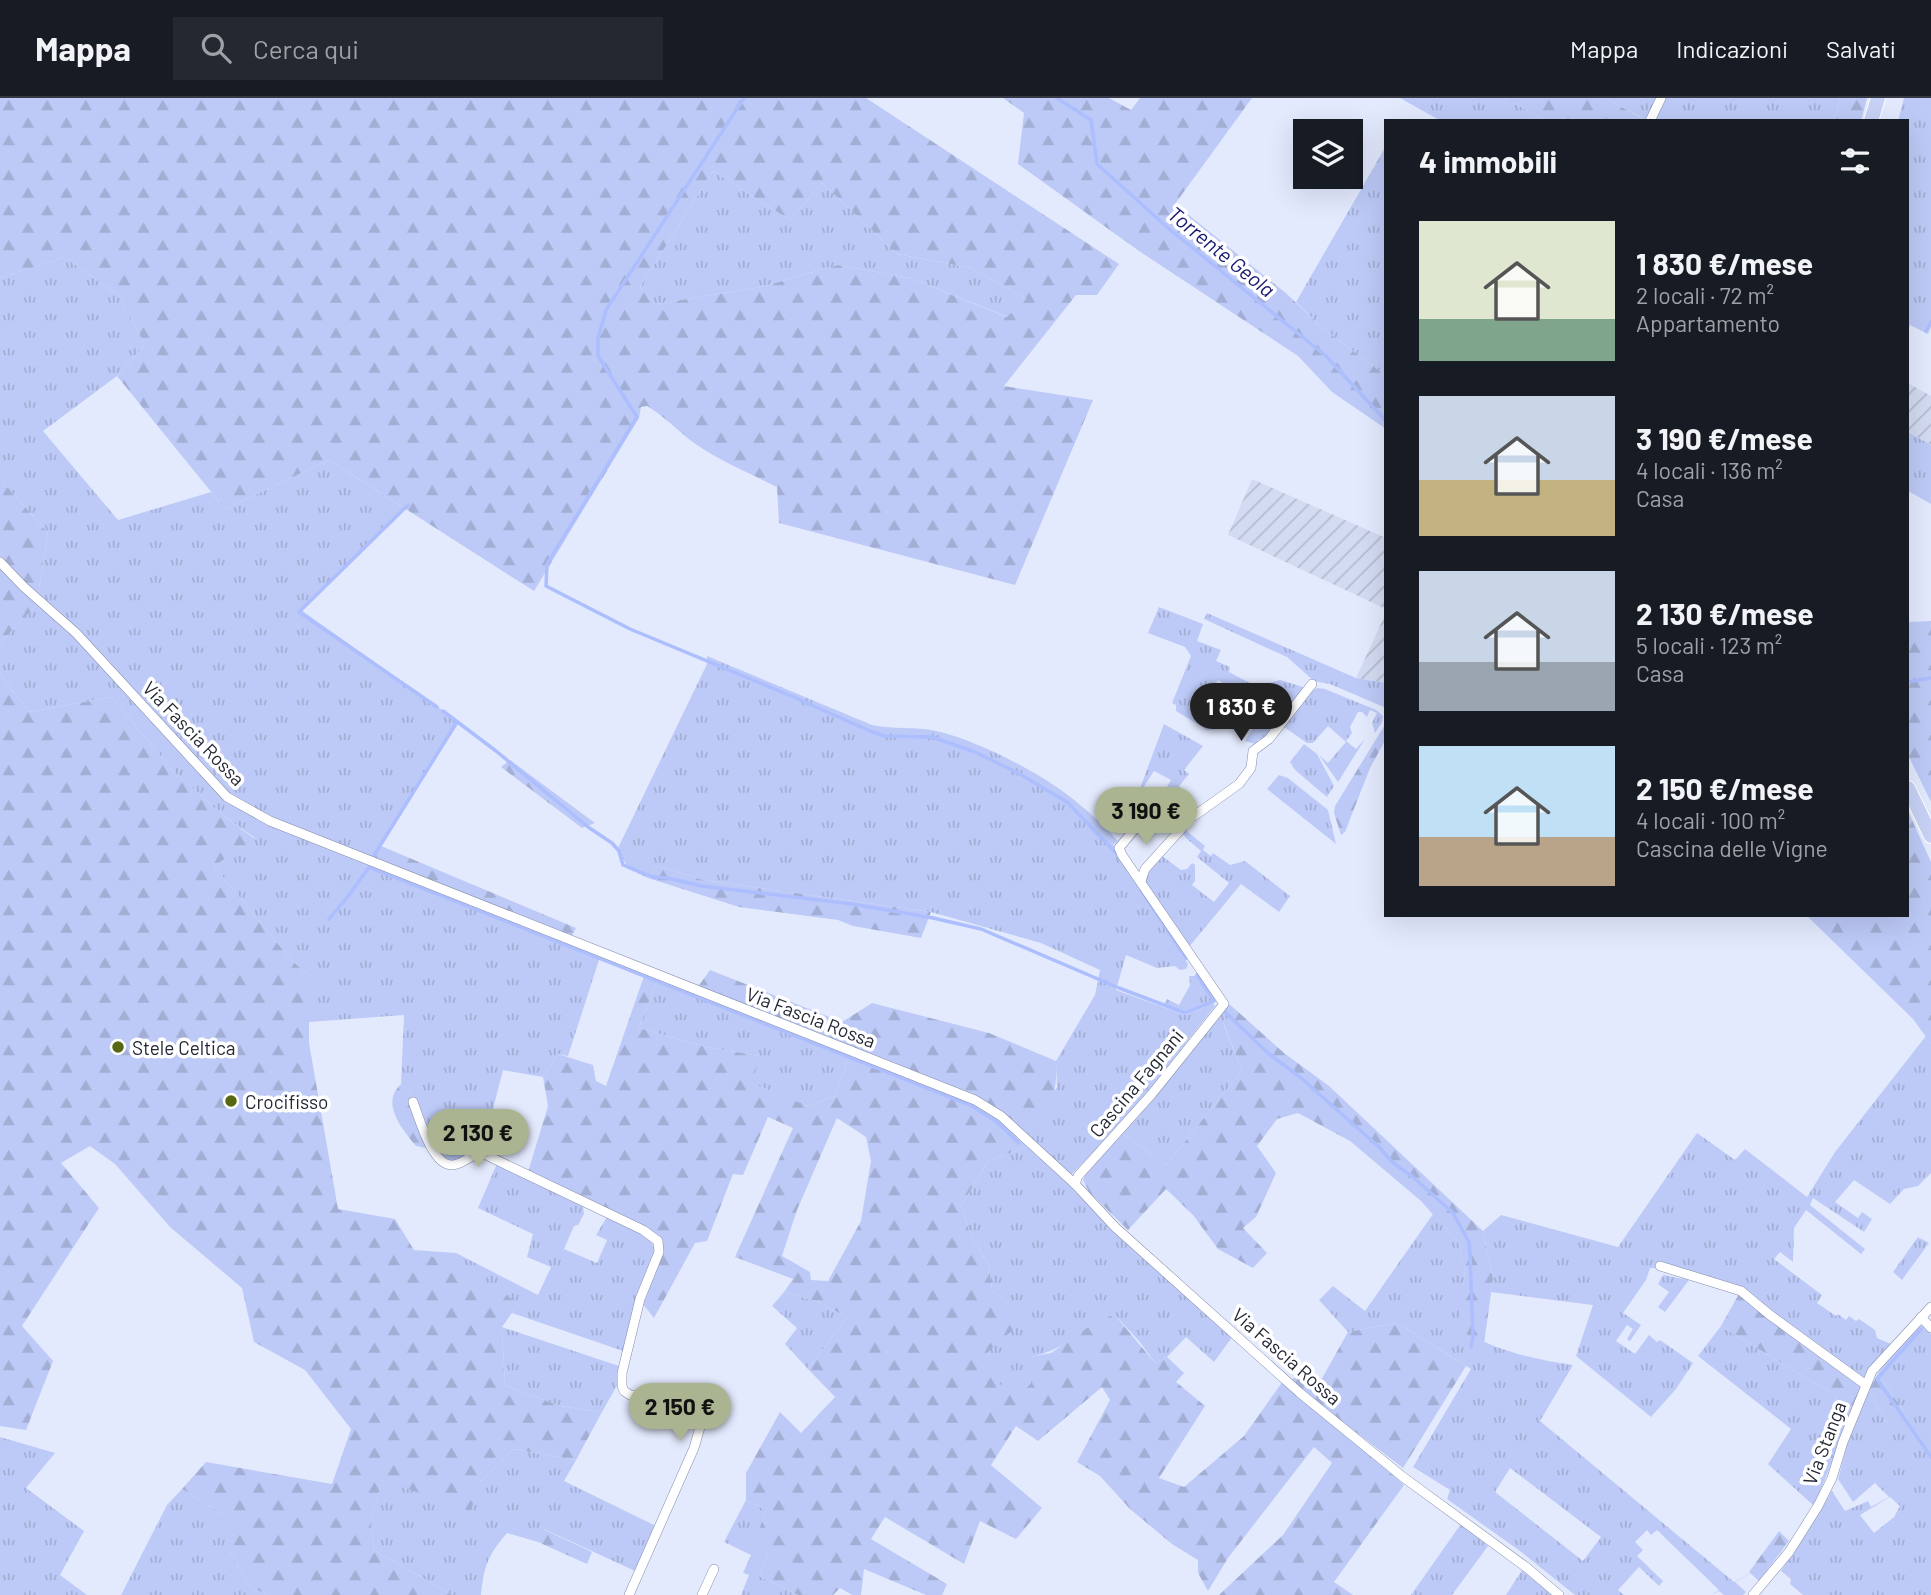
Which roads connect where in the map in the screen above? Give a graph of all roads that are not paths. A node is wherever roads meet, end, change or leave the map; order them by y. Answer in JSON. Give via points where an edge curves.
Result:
{"nodes":[{"id":1,"x":1661,"y":98,"type":"edge"},
{"id":2,"x":1878,"y":98,"type":"edge"},
{"id":3,"x":1651,"y":119,"type":"edge"},
{"id":4,"x":1872,"y":119,"type":"edge"},
{"id":5,"x":0,"y":562,"type":"edge"},
{"id":6,"x":1312,"y":684,"type":"dead end"},
{"id":7,"x":1909,"y":790,"type":"edge"},
{"id":8,"x":1170,"y":801,"type":"dead end"},
{"id":9,"x":1194,"y":816,"type":"dead end"},
{"id":10,"x":1182,"y":828,"type":"dead end"},
{"id":11,"x":1931,"y":836,"type":"edge"},
{"id":12,"x":1141,"y":881,"type":"junction"},
{"id":13,"x":413,"y":1102,"type":"dead end"},
{"id":14,"x":1075,"y":1184,"type":"junction"},
{"id":15,"x":1660,"y":1266,"type":"dead end"},
{"id":16,"x":1931,"y":1307,"type":"edge"},
{"id":17,"x":1921,"y":1317,"type":"junction"},
{"id":18,"x":1931,"y":1328,"type":"edge"},
{"id":19,"x":1866,"y":1385,"type":"junction"},
{"id":20,"x":714,"y":1569,"type":"dead end"},
{"id":21,"x":629,"y":1595,"type":"edge"},
{"id":22,"x":702,"y":1595,"type":"edge"},
{"id":23,"x":1559,"y":1595,"type":"edge"},
{"id":24,"x":1753,"y":1595,"type":"edge"}],
"edges":[{"from":1,"to":3,"type":"street"},
{"from":2,"to":4,"type":"highway"},
{"from":5,"to":14,"type":"street","name":"Via Fascia Rossa","via":[[76,633],[227,797],[270,821],[420,882],[975,1100],[1001,1116]]},
{"from":6,"to":9,"type":"street","via":[[1269,739],[1253,751],[1252,763],[1239,784]]},
{"from":7,"to":11,"type":"highway"},
{"from":8,"to":12,"type":"street","via":[[1142,820],[1119,848]]},
{"from":10,"to":12,"type":"street","via":[[1145,869]]},
{"from":12,"to":14,"type":"street","name":"Cascina Fagnani","via":[[1224,1004]]},
{"from":13,"to":21,"type":"street","via":[[437,1159],[445,1164],[453,1166],[482,1153],[658,1241],[659,1252],[640,1299],[621,1380],[624,1391],[705,1410],[694,1448]]},
{"from":14,"to":23,"type":"street","name":"Via Fascia Rossa","via":[[1115,1227],[1300,1393]]},
{"from":15,"to":19,"type":"street","via":[[1741,1291]]},
{"from":16,"to":17,"type":"street","name":"Via Stanga"},
{"from":17,"to":18,"type":"street"},
{"from":17,"to":19,"type":"street","name":"Via Stanga","via":[[1872,1371]]},
{"from":19,"to":24,"type":"street","name":"Via Stanga","via":[[1818,1506],[1789,1552]]},
{"from":20,"to":22,"type":"street"}]}
